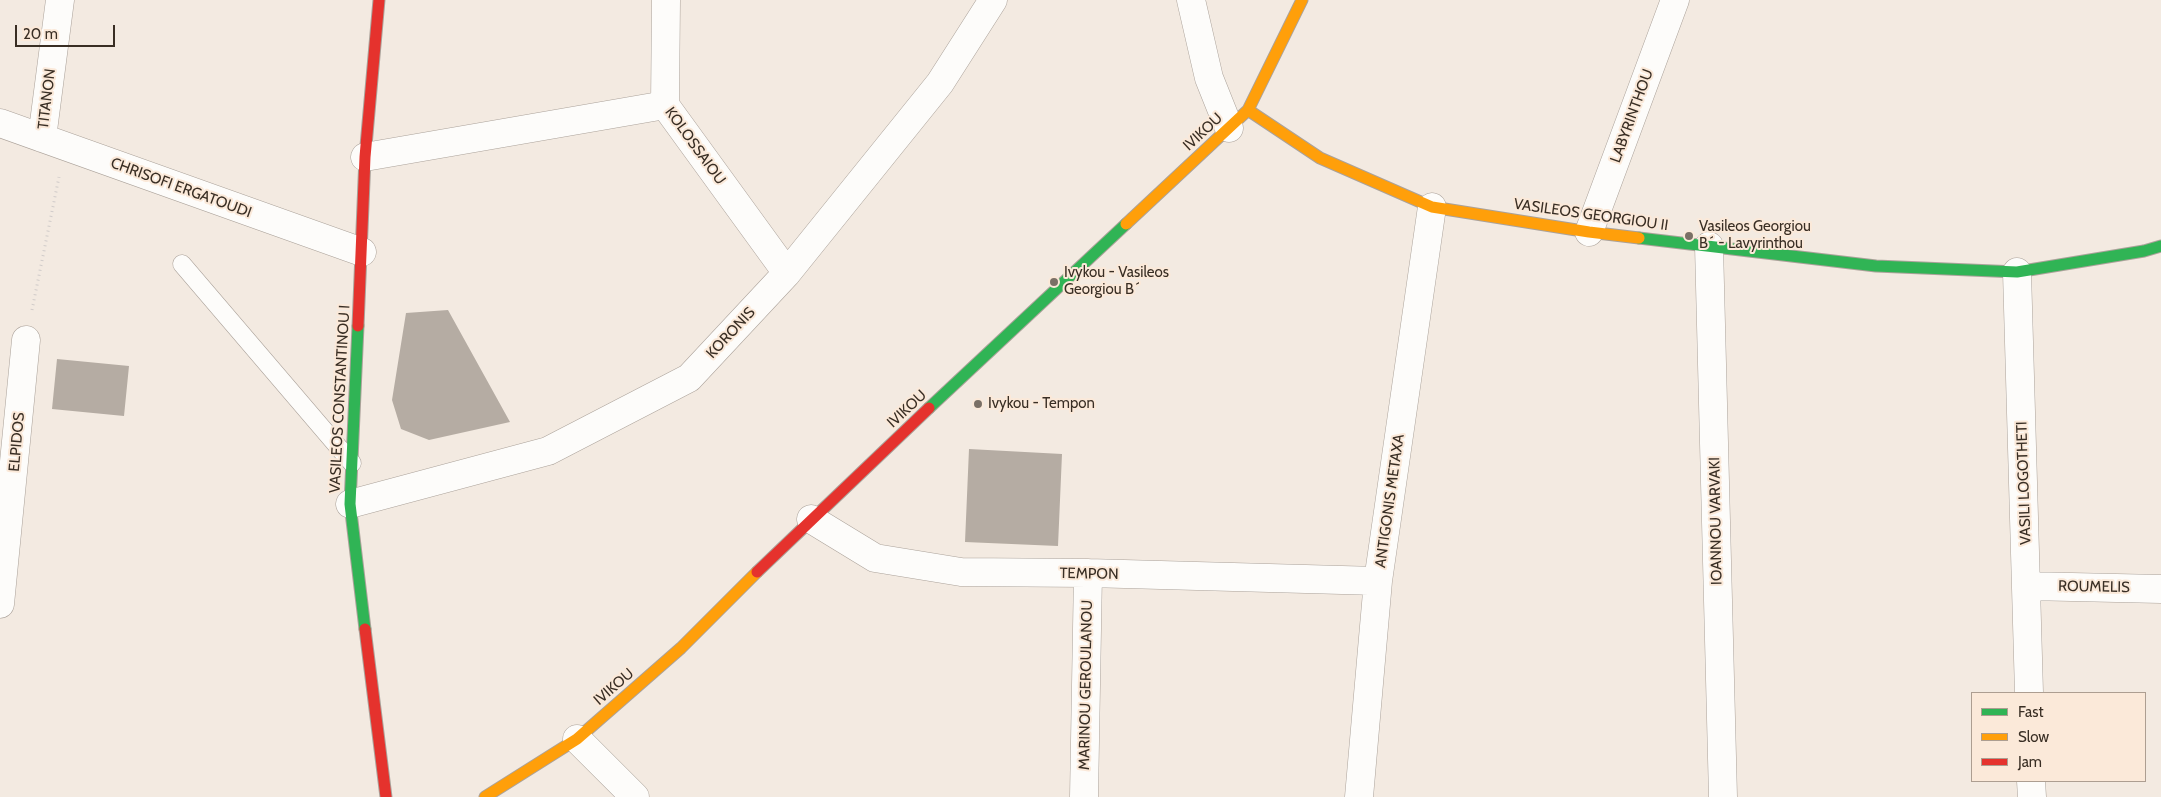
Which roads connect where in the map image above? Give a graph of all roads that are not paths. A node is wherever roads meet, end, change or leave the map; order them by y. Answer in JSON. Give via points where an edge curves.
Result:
{"nodes":[{"id":1,"x":60,"y":0,"type":"edge"},
{"id":2,"x":379,"y":0,"type":"edge"},
{"id":3,"x":666,"y":0,"type":"edge"},
{"id":4,"x":993,"y":0,"type":"edge"},
{"id":5,"x":1191,"y":0,"type":"edge"},
{"id":6,"x":1302,"y":0,"type":"edge"},
{"id":7,"x":1675,"y":0,"type":"edge"},
{"id":8,"x":664,"y":105,"type":"junction"},
{"id":9,"x":1238,"y":119,"type":"junction"},
{"id":10,"x":0,"y":123,"type":"edge"},
{"id":11,"x":53,"y":142,"type":"junction"},
{"id":12,"x":365,"y":157,"type":"junction"},
{"id":13,"x":1432,"y":206,"type":"junction"},
{"id":14,"x":1589,"y":232,"type":"junction"},
{"id":15,"x":1709,"y":246,"type":"junction"},
{"id":16,"x":2161,"y":246,"type":"edge"},
{"id":17,"x":362,"y":252,"type":"junction"},
{"id":18,"x":182,"y":264,"type":"dead end"},
{"id":19,"x":2017,"y":272,"type":"junction"},
{"id":20,"x":787,"y":273,"type":"junction"},
{"id":21,"x":26,"y":340,"type":"road end"},
{"id":22,"x":352,"y":464,"type":"junction"},
{"id":23,"x":6,"y":499,"type":"edge"},
{"id":24,"x":350,"y":504,"type":"junction"},
{"id":25,"x":811,"y":519,"type":"junction"},
{"id":26,"x":1088,"y":573,"type":"junction"},
{"id":27,"x":1378,"y":581,"type":"junction"},
{"id":28,"x":2027,"y":586,"type":"junction"},
{"id":29,"x":2161,"y":589,"type":"edge"},
{"id":30,"x":0,"y":604,"type":"edge"},
{"id":31,"x":2029,"y":692,"type":"edge"},
{"id":32,"x":577,"y":739,"type":"junction"},
{"id":33,"x":2031,"y":782,"type":"edge"},
{"id":34,"x":386,"y":797,"type":"edge"},
{"id":35,"x":485,"y":797,"type":"edge"},
{"id":36,"x":635,"y":797,"type":"edge"},
{"id":37,"x":1084,"y":797,"type":"edge"},
{"id":38,"x":1360,"y":797,"type":"edge"},
{"id":39,"x":1723,"y":797,"type":"edge"},
{"id":40,"x":2032,"y":797,"type":"edge"}],
"edges":[{"from":1,"to":11,"type":"street","name":"TITANON"},
{"from":2,"to":12,"type":"street","name":"VASILEOS CONSTANTINOU I"},
{"from":3,"to":8,"type":"street","name":"KOLOSSAIOU"},
{"from":4,"to":20,"type":"street","name":"KORONIS","via":[[940,83]]},
{"from":5,"to":9,"type":"street","via":[[1208,78]]},
{"from":6,"to":9,"type":"street","name":"IVIKOU"},
{"from":7,"to":14,"type":"street","name":"LABYRINTHOU"},
{"from":8,"to":12,"type":"street"},
{"from":8,"to":20,"type":"street","name":"KOLOSSAIOU"},
{"from":9,"to":13,"type":"street","name":"VASILEOS GEORGIOU II"},
{"from":9,"to":25,"type":"street","name":"IVIKOU"},
{"from":10,"to":11,"type":"street","name":"CHRISOFI ERGATOUDI"},
{"from":11,"to":17,"type":"street","name":"CHRISOFI ERGATOUDI"},
{"from":12,"to":17,"type":"street","name":"VASILEOS CONSTANTINOU I"},
{"from":13,"to":14,"type":"street","name":"VASILEOS GEORGIOU II"},
{"from":13,"to":27,"type":"street","name":"ANTIGONIS METAXA"},
{"from":14,"to":15,"type":"street","name":"VASILEOS GEORGIOU II"},
{"from":15,"to":19,"type":"street","name":"VASILEOS GEORGIOU II","via":[[1876,266]]},
{"from":15,"to":39,"type":"street","name":"IOANNOU VARVAKI"},
{"from":16,"to":19,"type":"street","name":"VASILEOS GEORGIOU II"},
{"from":17,"to":22,"type":"street","name":"VASILEOS CONSTANTINOU I"},
{"from":18,"to":22,"type":"lane"},
{"from":19,"to":28,"type":"street","name":"VASILI LOGOTHETI"},
{"from":20,"to":24,"type":"street","name":"KORONIS","via":[[689,378],[548,451]]},
{"from":21,"to":23,"type":"street","name":"ELPIDOS"},
{"from":22,"to":24,"type":"street","name":"VASILEOS CONSTANTINOU I"},
{"from":23,"to":30,"type":"street","name":"ELPIDOS"},
{"from":24,"to":34,"type":"street","name":"VASILEOS CONSTANTINOU I"},
{"from":25,"to":26,"type":"street","name":"TEMPON","via":[[876,558],[961,572]]},
{"from":25,"to":32,"type":"street","name":"IVIKOU","via":[[681,648]]},
{"from":26,"to":27,"type":"street","name":"TEMPON"},
{"from":26,"to":37,"type":"street","name":"MARINOU GEROULANOU"},
{"from":27,"to":38,"type":"street","name":"ANTIGONIS METAXA"},
{"from":28,"to":29,"type":"street","name":"ROUMELIS"},
{"from":28,"to":31,"type":"street","name":"VASILI LOGOTHETI"},
{"from":32,"to":35,"type":"street","name":"IVIKOU"},
{"from":32,"to":36,"type":"street"},
{"from":33,"to":40,"type":"street"}]}
